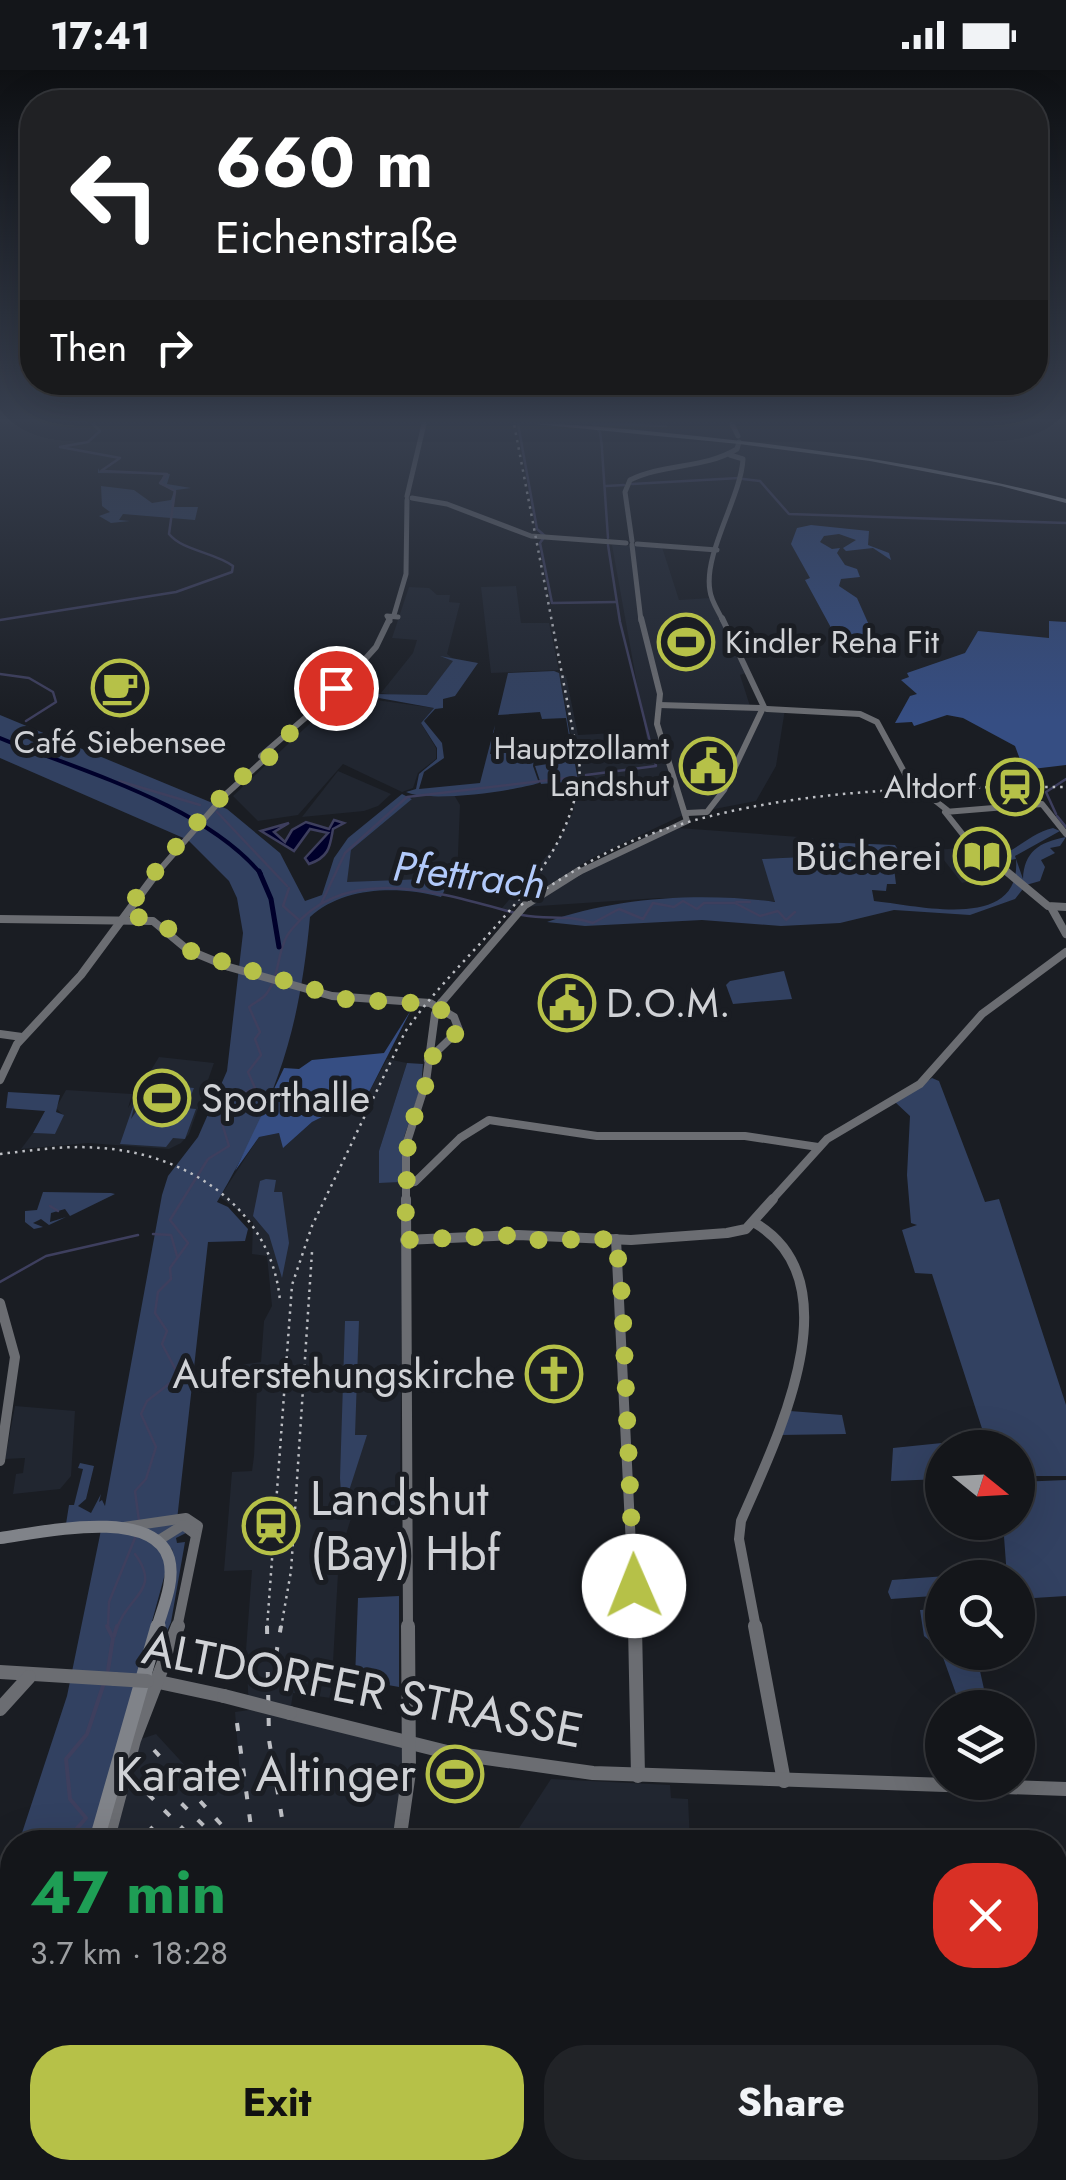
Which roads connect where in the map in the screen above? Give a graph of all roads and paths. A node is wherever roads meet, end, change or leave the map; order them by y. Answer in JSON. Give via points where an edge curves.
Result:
{"nodes":[{"id":1,"x":408,"y":522,"type":"edge"},
{"id":2,"x":492,"y":522,"type":"edge"},
{"id":3,"x":629,"y":522,"type":"edge"},
{"id":4,"x":726,"y":522,"type":"edge"},
{"id":5,"x":632,"y":543,"type":"junction"},
{"id":6,"x":717,"y":550,"type":"junction"},
{"id":7,"x":337,"y":690,"type":"joint"},
{"id":8,"x":659,"y":705,"type":"junction"},
{"id":9,"x":763,"y":708,"type":"junction"},
{"id":10,"x":878,"y":722,"type":"joint"},
{"id":11,"x":916,"y":787,"type":"joint"},
{"id":12,"x":222,"y":798,"type":"joint"},
{"id":13,"x":952,"y":813,"type":"junction"},
{"id":14,"x":687,"y":814,"type":"junction"},
{"id":15,"x":1063,"y":832,"type":"edge"},
{"id":16,"x":1051,"y":907,"type":"junction"},
{"id":17,"x":1066,"y":907,"type":"edge"},
{"id":18,"x":121,"y":919,"type":"junction"},
{"id":19,"x":0,"y":920,"type":"edge"},
{"id":20,"x":1066,"y":934,"type":"edge"},
{"id":21,"x":1066,"y":952,"type":"edge"},
{"id":22,"x":0,"y":1034,"type":"edge"},
{"id":23,"x":22,"y":1038,"type":"junction"},
{"id":24,"x":433,"y":1047,"type":"junction"},
{"id":25,"x":0,"y":1080,"type":"edge"},
{"id":26,"x":818,"y":1147,"type":"junction"},
{"id":27,"x":406,"y":1179,"type":"junction"},
{"id":28,"x":754,"y":1224,"type":"junction"},
{"id":29,"x":616,"y":1239,"type":"junction"},
{"id":30,"x":405,"y":1240,"type":"junction"},
{"id":31,"x":0,"y":1304,"type":"edge"},
{"id":32,"x":0,"y":1461,"type":"edge"},
{"id":33,"x":177,"y":1522,"type":"junction"},
{"id":34,"x":124,"y":1526,"type":"junction"},
{"id":35,"x":196,"y":1537,"type":"joint"},
{"id":36,"x":0,"y":1538,"type":"edge"},
{"id":37,"x":158,"y":1540,"type":"junction"},
{"id":38,"x":0,"y":1672,"type":"edge"},
{"id":39,"x":29,"y":1678,"type":"junction"},
{"id":40,"x":152,"y":1681,"type":"junction"},
{"id":41,"x":0,"y":1710,"type":"edge"},
{"id":42,"x":409,"y":1743,"type":"junction"},
{"id":43,"x":638,"y":1776,"type":"junction"},
{"id":44,"x":784,"y":1781,"type":"junction"},
{"id":45,"x":1066,"y":1788,"type":"edge"},
{"id":46,"x":99,"y":1830,"type":"edge"},
{"id":47,"x":110,"y":1830,"type":"edge"},
{"id":48,"x":400,"y":1830,"type":"edge"}],
"edges":[{"from":1,"to":7,"type":"street","via":[[406,574],[393,617]]},
{"from":2,"to":5,"type":"street","via":[[542,536]]},
{"from":3,"to":5,"type":"street"},
{"from":4,"to":6,"type":"street"},
{"from":5,"to":6,"type":"street"},
{"from":5,"to":8,"type":"street"},
{"from":6,"to":9,"type":"street","via":[[709,590]]},
{"from":7,"to":12,"type":"street"},
{"from":8,"to":9,"type":"street"},
{"from":8,"to":14,"type":"street","via":[[656,719],[669,772]]},
{"from":9,"to":10,"type":"street","via":[[860,714]]},
{"from":9,"to":14,"type":"street","via":[[719,798],[707,812]]},
{"from":10,"to":11,"type":"street"},
{"from":11,"to":13,"type":"street"},
{"from":12,"to":18,"type":"street"},
{"from":13,"to":15,"type":"street","via":[[1042,804]]},
{"from":13,"to":16,"type":"street","via":[[949,821],[964,836]]},
{"from":14,"to":24,"type":"street","bridge":true,"via":[[682,825],[594,862],[512,916],[441,1003]]},
{"from":16,"to":17,"type":"street"},
{"from":16,"to":20,"type":"street"},
{"from":18,"to":19,"type":"street"},
{"from":18,"to":23,"type":"street","via":[[77,981]]},
{"from":18,"to":24,"type":"street","via":[[164,924],[188,950],[345,999],[445,1009],[459,1026],[451,1042]]},
{"from":21,"to":26,"type":"street","via":[[982,1014],[920,1084]]},
{"from":22,"to":23,"type":"street"},
{"from":23,"to":25,"type":"street"},
{"from":24,"to":27,"type":"street","via":[[408,1134]]},
{"from":26,"to":27,"type":"street","via":[[726,1135],[596,1136],[494,1120],[468,1132],[415,1182]]},
{"from":26,"to":28,"type":"street"},
{"from":27,"to":30,"type":"street"},
{"from":28,"to":29,"type":"street","via":[[729,1232]]},
{"from":28,"to":44,"type":"street","via":[[781,1244],[804,1311],[799,1376],[739,1538]]},
{"from":29,"to":30,"type":"street"},
{"from":29,"to":43,"type":"street"},
{"from":30,"to":42,"type":"street"},
{"from":31,"to":32,"type":"street","via":[[15,1357]]},
{"from":33,"to":34,"type":"street"},
{"from":33,"to":35,"type":"street"},
{"from":33,"to":37,"type":"street"},
{"from":34,"to":36,"type":"main road"},
{"from":34,"to":37,"type":"main road"},
{"from":35,"to":40,"type":"street","via":[[182,1614]]},
{"from":37,"to":46,"type":"main road","via":[[168,1555],[170,1584]]},
{"from":38,"to":39,"type":"street","name":"ALTDORFER STRASSE"},
{"from":39,"to":40,"type":"street","name":"ALTDORFER STRASSE","bridge":true},
{"from":39,"to":41,"type":"street"},
{"from":40,"to":42,"type":"street","name":"ALTDORFER STRASSE","bridge":true},
{"from":40,"to":47,"type":"street"},
{"from":42,"to":43,"type":"street","name":"ALTDORFER STRASSE","via":[[488,1760]]},
{"from":42,"to":48,"type":"street"},
{"from":43,"to":44,"type":"street","name":"ALTDORFER STRASSE"},
{"from":44,"to":45,"type":"street","name":"ALTDORFER STRASSE"}]}
